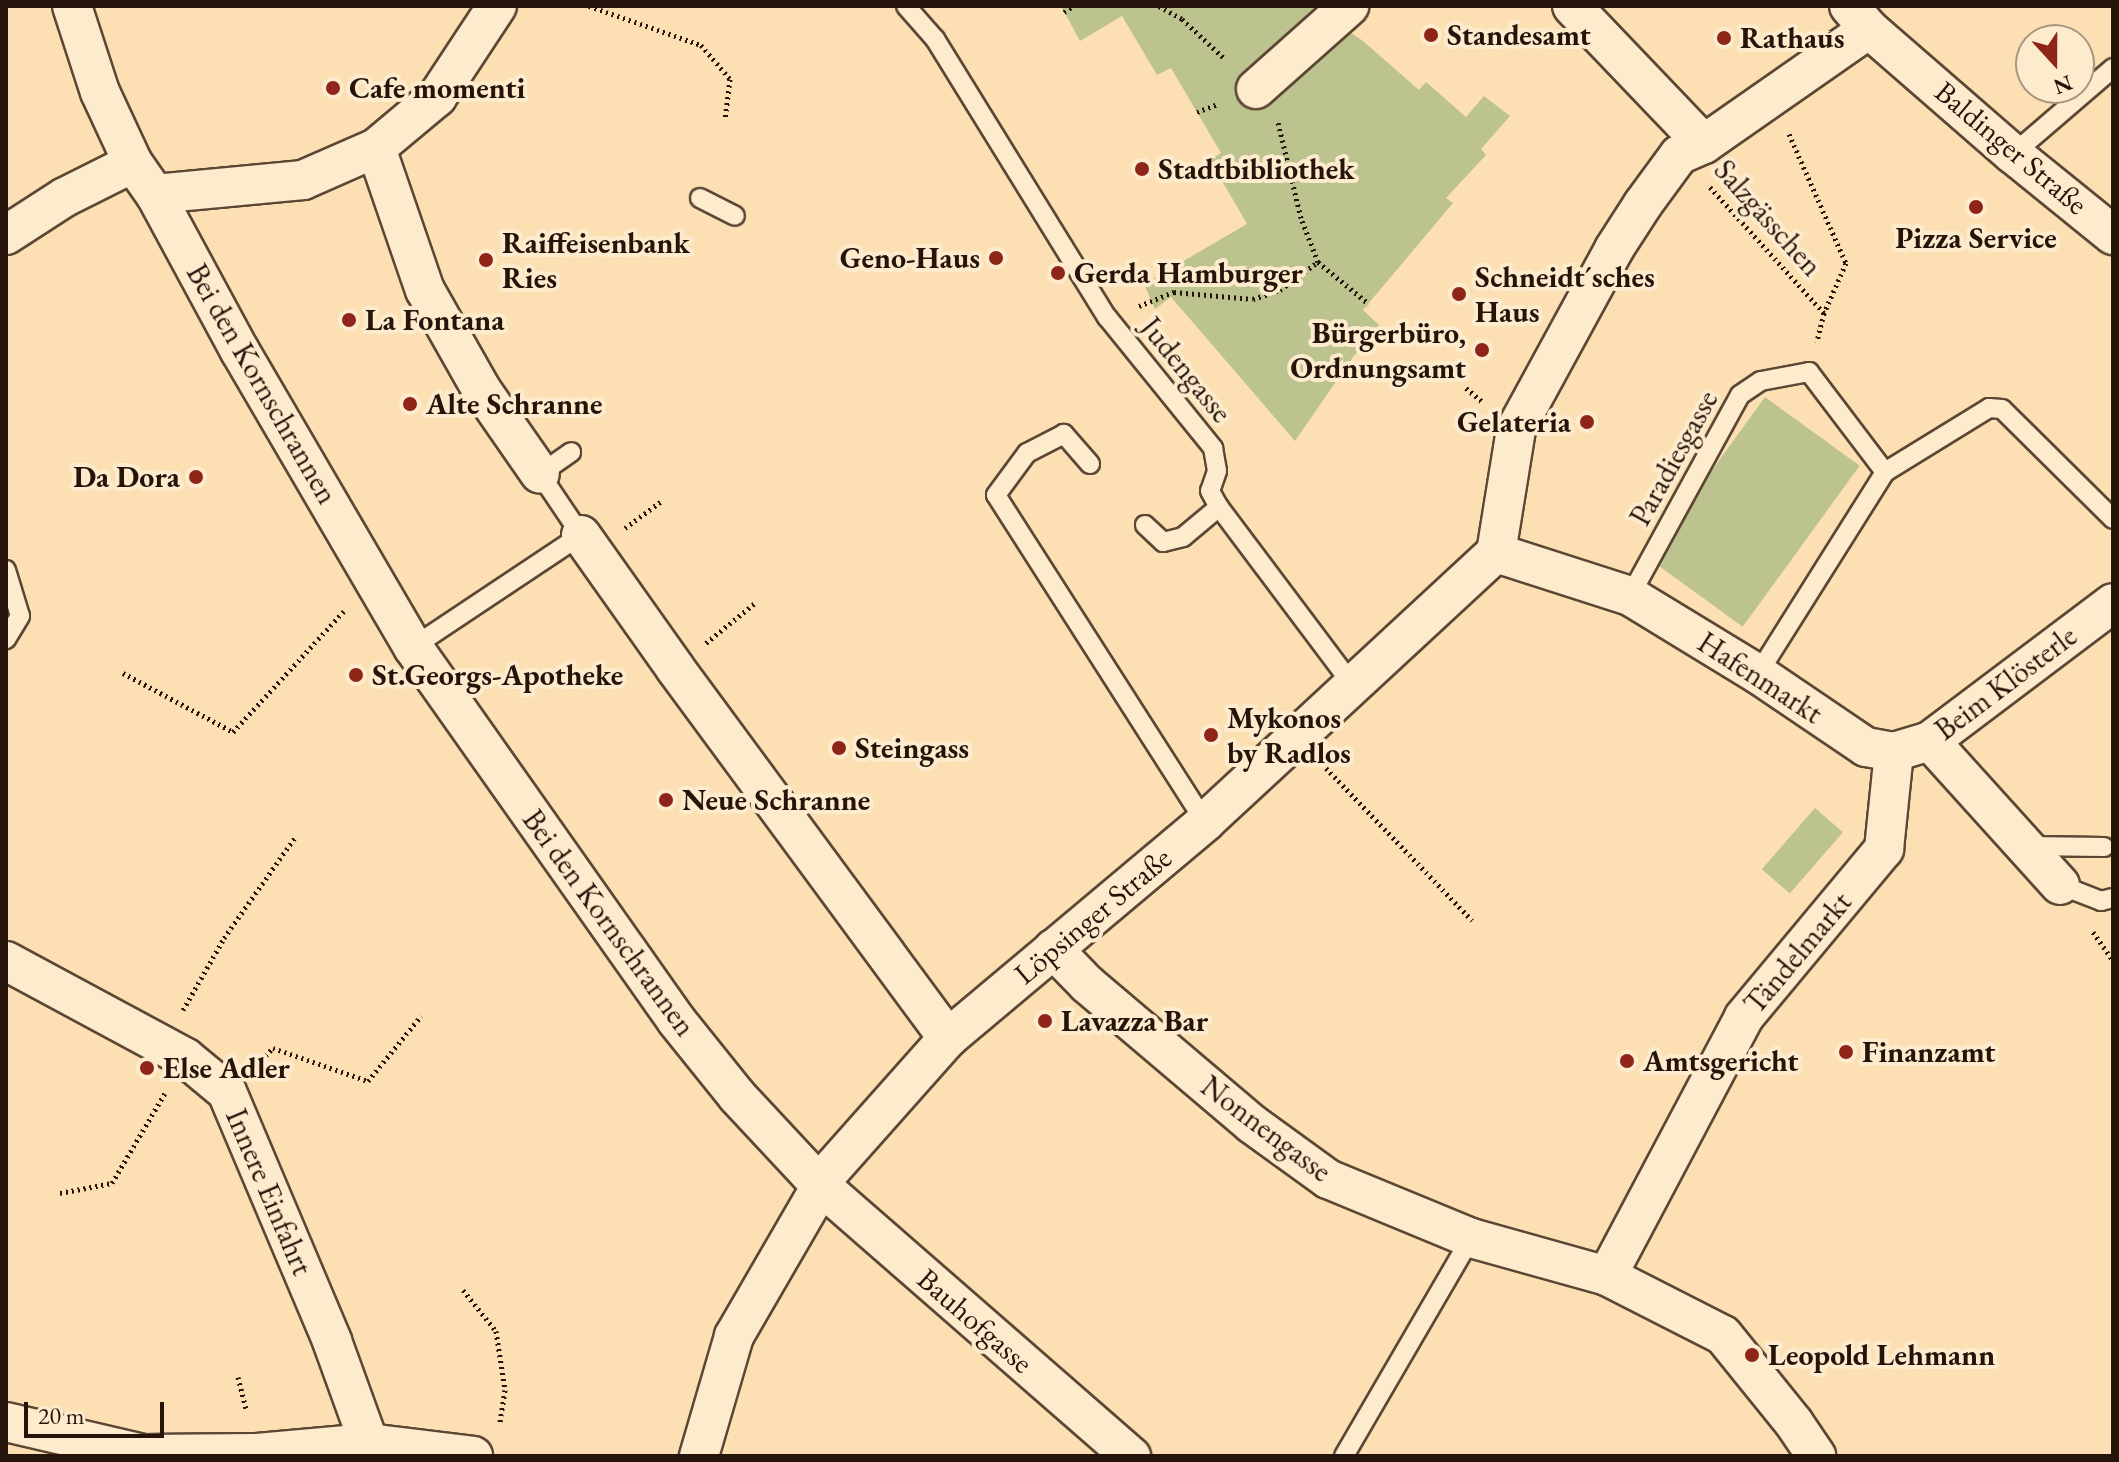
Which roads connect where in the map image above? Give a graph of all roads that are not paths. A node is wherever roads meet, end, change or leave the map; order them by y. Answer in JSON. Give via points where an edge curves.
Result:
{"nodes":[{"id":1,"x":72,"y":6,"type":"edge"},
{"id":2,"x":497,"y":6,"type":"edge"},
{"id":3,"x":906,"y":6,"type":"edge"},
{"id":4,"x":1349,"y":6,"type":"edge"},
{"id":5,"x":1572,"y":6,"type":"edge"},
{"id":6,"x":1859,"y":17,"type":"edge"},
{"id":7,"x":2113,"y":68,"type":"edge"},
{"id":8,"x":1256,"y":89,"type":"road end"},
{"id":9,"x":376,"y":148,"type":"junction"},
{"id":10,"x":1691,"y":150,"type":"junction"},
{"id":11,"x":2013,"y":154,"type":"junction"},
{"id":12,"x":133,"y":163,"type":"junction"},
{"id":13,"x":155,"y":194,"type":"junction"},
{"id":14,"x":700,"y":198,"type":"dead end"},
{"id":15,"x":735,"y":216,"type":"dead end"},
{"id":16,"x":6,"y":235,"type":"edge"},
{"id":17,"x":2113,"y":235,"type":"edge"},
{"id":18,"x":571,"y":452,"type":"dead end"},
{"id":19,"x":1090,"y":464,"type":"dead end"},
{"id":20,"x":1885,"y":472,"type":"junction"},
{"id":21,"x":540,"y":474,"type":"junction"},
{"id":22,"x":1219,"y":507,"type":"junction"},
{"id":23,"x":2113,"y":519,"type":"edge"},
{"id":24,"x":1145,"y":525,"type":"dead end"},
{"id":25,"x":581,"y":535,"type":"junction"},
{"id":26,"x":1496,"y":553,"type":"junction"},
{"id":27,"x":6,"y":570,"type":"edge"},
{"id":28,"x":1630,"y":596,"type":"junction"},
{"id":29,"x":2113,"y":603,"type":"edge"},
{"id":30,"x":6,"y":639,"type":"edge"},
{"id":31,"x":413,"y":647,"type":"junction"},
{"id":32,"x":1758,"y":674,"type":"junction"},
{"id":33,"x":1354,"y":687,"type":"junction"},
{"id":34,"x":1930,"y":741,"type":"junction"},
{"id":35,"x":1894,"y":752,"type":"junction"},
{"id":36,"x":1205,"y":822,"type":"junction"},
{"id":37,"x":2026,"y":846,"type":"junction"},
{"id":38,"x":2104,"y":847,"type":"dead end"},
{"id":39,"x":2060,"y":885,"type":"joint"},
{"id":40,"x":2113,"y":898,"type":"edge"},
{"id":41,"x":1053,"y":949,"type":"junction"},
{"id":42,"x":6,"y":961,"type":"edge"},
{"id":43,"x":948,"y":1038,"type":"junction"},
{"id":44,"x":820,"y":1185,"type":"junction"},
{"id":45,"x":1471,"y":1238,"type":"junction"},
{"id":46,"x":1607,"y":1276,"type":"junction"},
{"id":47,"x":6,"y":1422,"type":"edge"},
{"id":48,"x":369,"y":1443,"type":"junction"},
{"id":49,"x":473,"y":1456,"type":"edge"},
{"id":50,"x":699,"y":1456,"type":"edge"},
{"id":51,"x":1131,"y":1456,"type":"edge"},
{"id":52,"x":1344,"y":1456,"type":"edge"},
{"id":53,"x":1816,"y":1456,"type":"edge"}],
"edges":[{"from":1,"to":12,"type":"street","name":"Bei den Kornschrannen","via":[[100,92]]},
{"from":2,"to":9,"type":"street","via":[[437,97]]},
{"from":3,"to":22,"type":"lane","name":"Judengasse","via":[[935,39],[1107,317],[1213,448],[1217,471],[1210,491]]},
{"from":4,"to":8,"type":"street"},
{"from":5,"to":10,"type":"street"},
{"from":6,"to":10,"type":"street","via":[[1773,96]]},
{"from":6,"to":11,"type":"street","name":"Baldinger Straße"},
{"from":7,"to":11,"type":"lane"},
{"from":9,"to":13,"type":"street","via":[[303,180]]},
{"from":9,"to":21,"type":"street","via":[[425,290],[481,389]]},
{"from":10,"to":26,"type":"street","via":[[1614,249],[1516,429]]},
{"from":11,"to":17,"type":"street","name":"Baldinger Straße"},
{"from":12,"to":13,"type":"street","name":"Bei den Kornschrannen"},
{"from":12,"to":16,"type":"street"},
{"from":13,"to":31,"type":"street","name":"Bei den Kornschrannen"},
{"from":14,"to":15,"type":"lane"},
{"from":18,"to":21,"type":"lane"},
{"from":19,"to":36,"type":"lane","via":[[1064,434],[1026,451],[996,495]]},
{"from":20,"to":23,"type":"lane","via":[[1989,408],[2002,409]]},
{"from":20,"to":28,"type":"lane","name":"Paradiesgasse","via":[[1809,372],[1761,381],[1740,395]]},
{"from":20,"to":32,"type":"lane"},
{"from":21,"to":25,"type":"lane"},
{"from":22,"to":24,"type":"lane","via":[[1183,537],[1163,542]]},
{"from":22,"to":33,"type":"lane"},
{"from":25,"to":31,"type":"lane"},
{"from":25,"to":43,"type":"street"},
{"from":26,"to":28,"type":"street"},
{"from":26,"to":33,"type":"street","name":"Löpsinger Straße"},
{"from":27,"to":30,"type":"lane","via":[[20,616]]},
{"from":28,"to":32,"type":"street","name":"Hafenmarkt"},
{"from":29,"to":34,"type":"street","name":"Beim Klösterle"},
{"from":31,"to":44,"type":"street","name":"Bei den Kornschrannen","via":[[676,1020],[737,1096]]},
{"from":32,"to":35,"type":"street","name":"Hafenmarkt","via":[[1866,747]]},
{"from":33,"to":36,"type":"street","name":"Löpsinger Straße"},
{"from":34,"to":35,"type":"street","name":"Beim Klösterle"},
{"from":34,"to":37,"type":"street"},
{"from":35,"to":46,"type":"street","name":"Tändelmarkt","via":[[1884,849],[1744,1017]]},
{"from":36,"to":41,"type":"street","name":"Löpsinger Straße"},
{"from":37,"to":38,"type":"lane"},
{"from":37,"to":39,"type":"street"},
{"from":39,"to":40,"type":"lane","via":[[2101,901]]},
{"from":41,"to":43,"type":"street","name":"Löpsinger Straße"},
{"from":41,"to":45,"type":"street","name":"Nonnengasse","via":[[1252,1124],[1328,1179]]},
{"from":42,"to":48,"type":"street","name":"Innere Einfahrt","via":[[174,1052],[227,1092]]},
{"from":43,"to":44,"type":"street","name":"Löpsinger Straße"},
{"from":44,"to":50,"type":"street","name":"Löpsinger Straße","via":[[734,1336]]},
{"from":44,"to":51,"type":"street","name":"Bauhofgasse"},
{"from":45,"to":46,"type":"street","name":"Nonnengasse"},
{"from":45,"to":52,"type":"lane"},
{"from":46,"to":53,"type":"street","name":"Nonnengasse","via":[[1723,1335]]},
{"from":47,"to":48,"type":"street","via":[[144,1454],[257,1453]]},
{"from":48,"to":49,"type":"street"}]}
